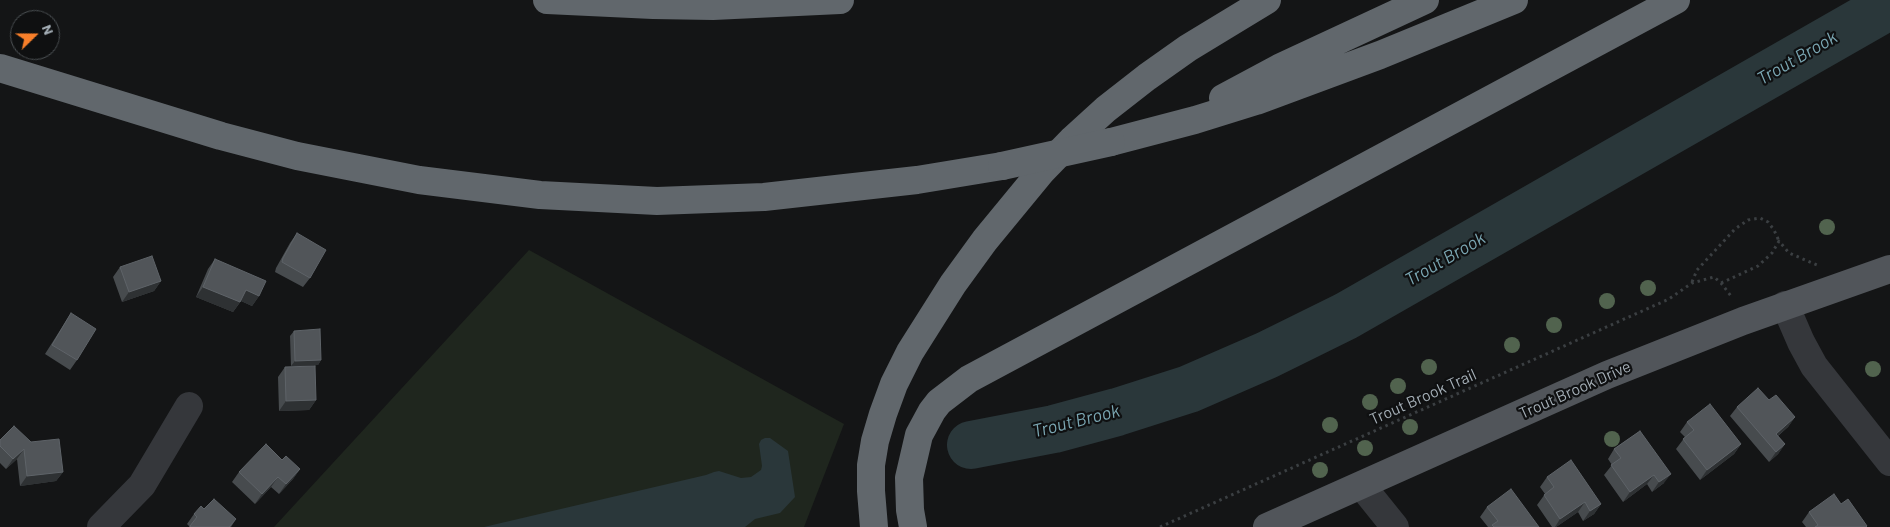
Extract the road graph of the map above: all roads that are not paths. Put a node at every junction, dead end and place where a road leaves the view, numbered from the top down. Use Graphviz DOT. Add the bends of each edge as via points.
graph roads {
  1 [pos="547,0"];
  2 [pos="840,0"];
  3 [pos="1267,0"];
  4 [pos="1425,0"];
  5 [pos="1514,0"];
  6 [pos="1676,0"];
  7 [pos="787,2"];
  8 [pos="0,68"];
  9 [pos="1181,124"];
  10 [pos="1890,269"];
  11 [pos="1785,305"];
  12 [pos="189,406"];
  13 [pos="1890,462"];
  14 [pos="1362,486"];
  15 [pos="101,527"];
  16 [pos="874,527"];
  17 [pos="913,527"];
  18 [pos="1267,527"];
  19 [pos="1395,527"];
  1 -- 7 [label="highway" via="653,5"];
  2 -- 7 [label="highway"];
  3 -- 16 [label="highway" via="1188,48 1106,109 1041,172 985,240 910,352 894,384 875,441 871,465"];
  4 -- 9 [label="highway" via="1279,68"];
  5 -- 9 [label="highway" via="1321,78"];
  6 -- 17 [label="highway" via="963,383 939,402 919,435 910,478"];
  8 -- 9 [label="highway, bridge" via="297,156 419,180 540,195 658,201 764,197 917,180 1002,166"];
  10 -- 11 [label="main road, Trout Brook Drive"];
  11 -- 13 [label="street" via="1814,366"];
  11 -- 14 [label="main road, Trout Brook Drive" via="1607,375"];
  12 -- 15 [label="street" via="142,484"];
  14 -- 18 [label="main road, Trout Brook Drive"];
  14 -- 19 [label="street"];
}
